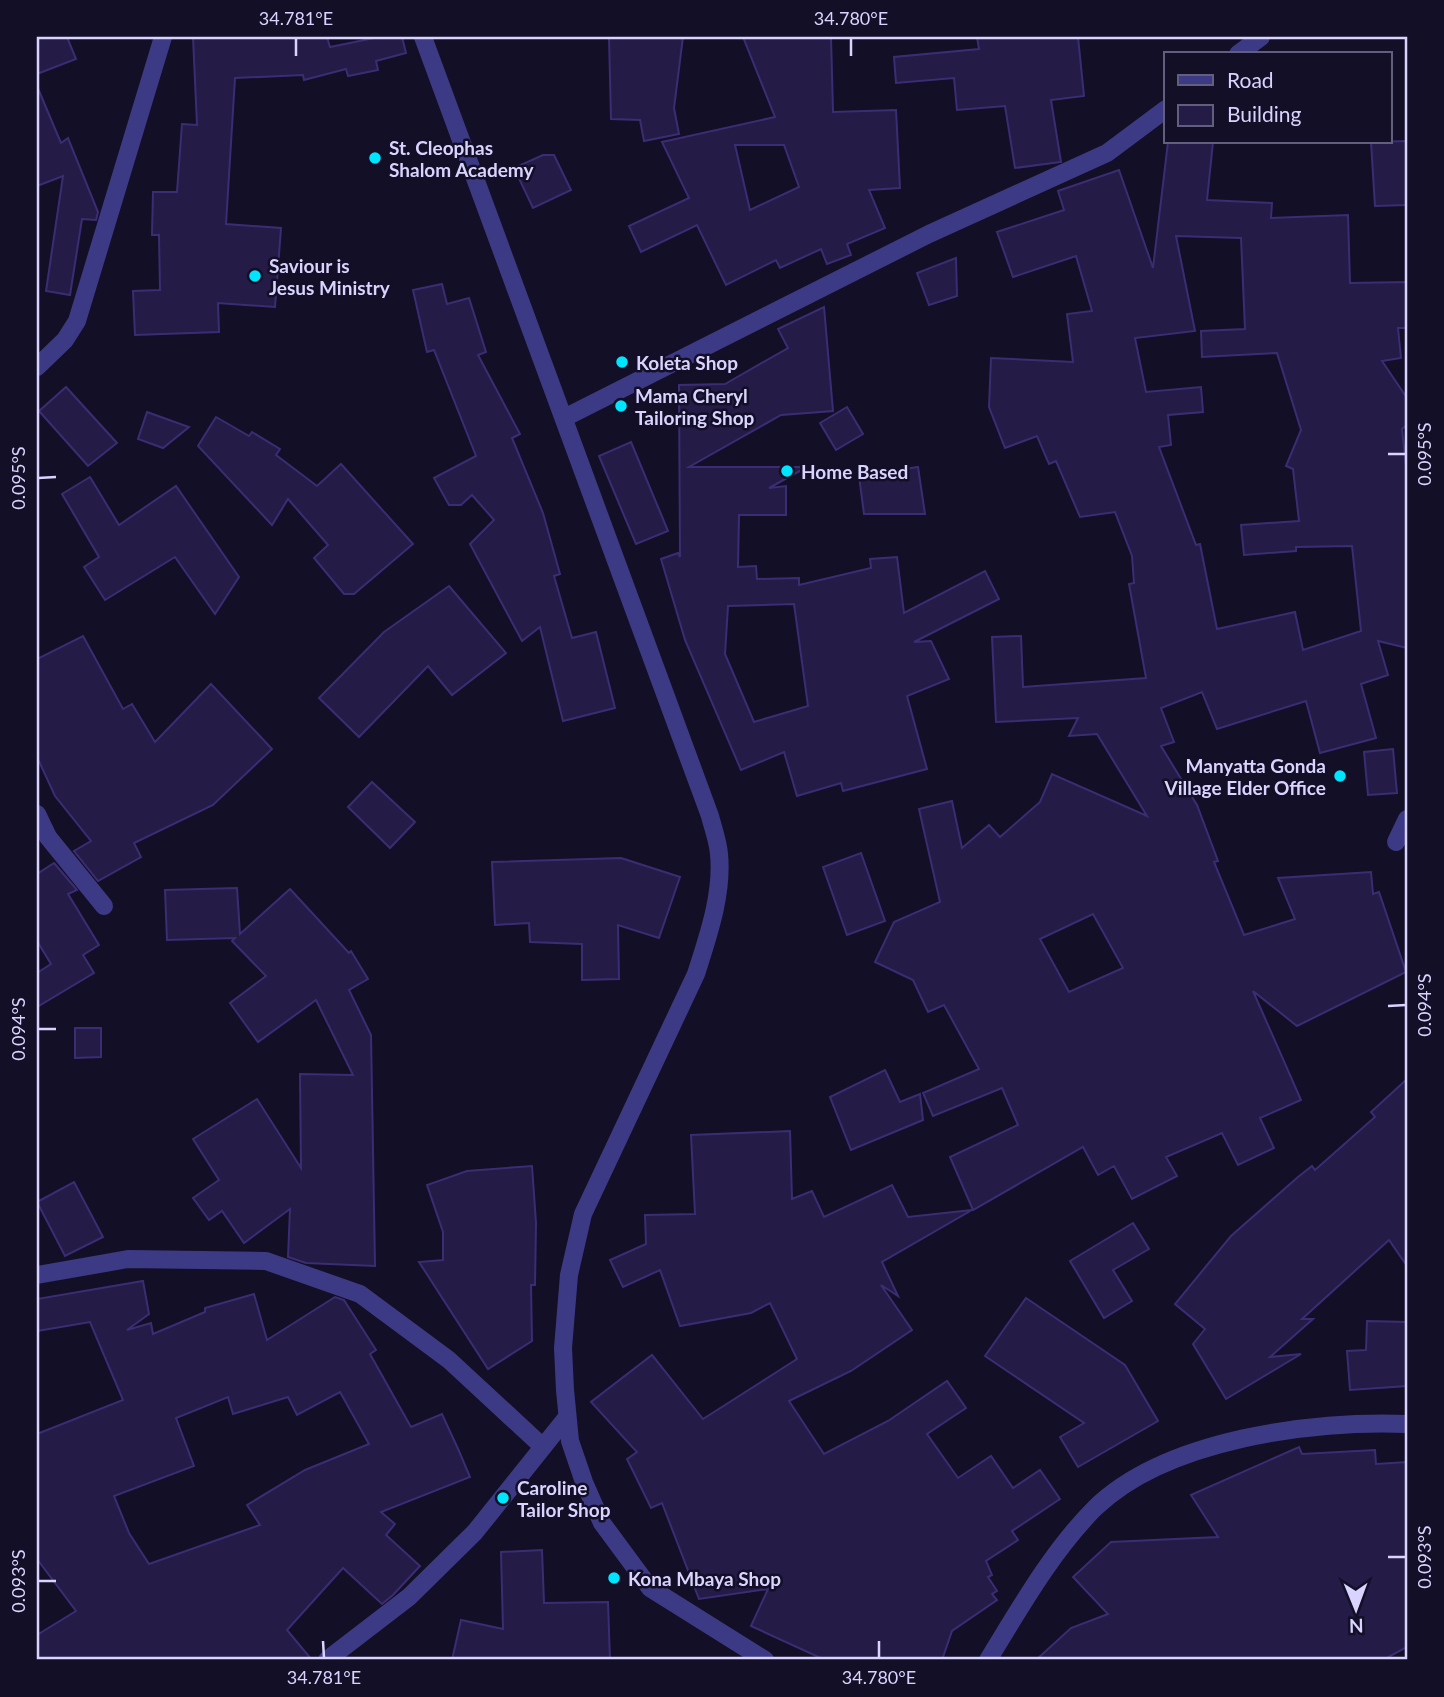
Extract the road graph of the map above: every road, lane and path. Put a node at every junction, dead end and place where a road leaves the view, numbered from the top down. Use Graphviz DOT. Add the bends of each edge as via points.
graph roads {
  1 [pos="163,37"];
  2 [pos="423,37"];
  3 [pos="1261,37"];
  4 [pos="1241,52"];
  5 [pos="1164,110"];
  6 [pos="37,367"];
  7 [pos="564,418"];
  8 [pos="37,814"];
  9 [pos="1407,819"];
  10 [pos="1396,842"];
  11 [pos="104,906"];
  12 [pos="37,1275"];
  13 [pos="567,1417"];
  14 [pos="1407,1424"];
  15 [pos="543,1447"];
  16 [pos="327,1660"];
  17 [pos="765,1660"];
  18 [pos="988,1660"];
  1 -- 6 [label="street" via="77,321"];
  2 -- 7 [label="street"];
  3 -- 4 [label="street"];
  5 -- 7 [label="street" via="1107,153 929,234"];
  7 -- 13 [label="street" via="710,816 719,854 712,920 696,974 583,1214 569,1275 563,1348"];
  8 -- 11 [label="street" via="48,836"];
  9 -- 10 [label="street"];
  12 -- 15 [label="street" via="128,1259 266,1261 360,1294 449,1360"];
  13 -- 15 [label="street"];
  13 -- 17 [label="street" via="570,1441 602,1523 650,1588"];
  14 -- 18 [label="street" via="1363,1422 1288,1429 1208,1448 1146,1473 1097,1507 1064,1544"];
  15 -- 16 [label="street" via="475,1532 409,1597"];
}
